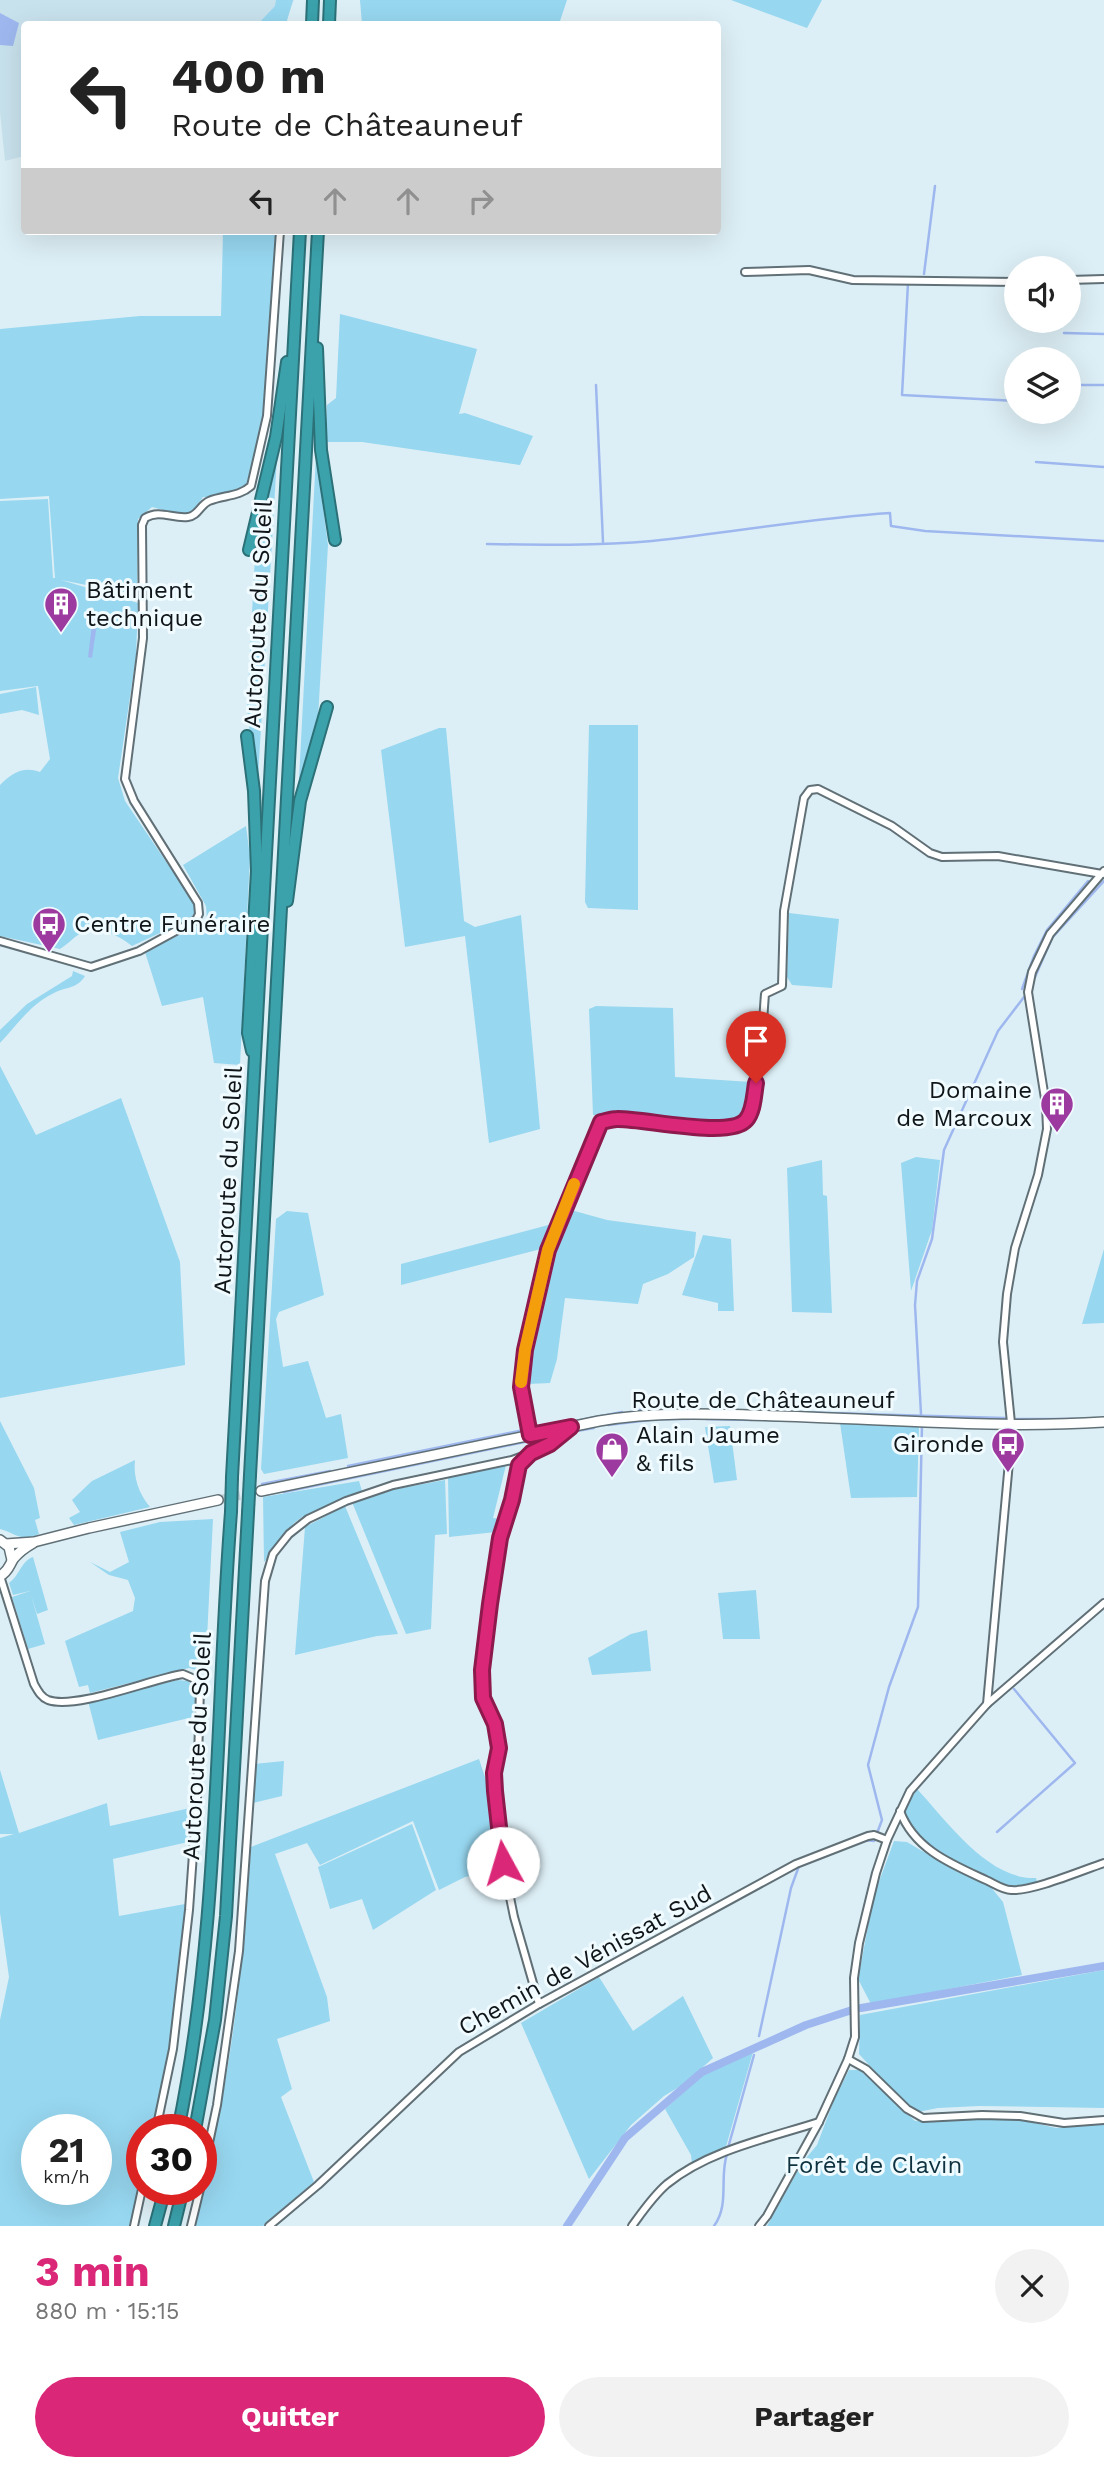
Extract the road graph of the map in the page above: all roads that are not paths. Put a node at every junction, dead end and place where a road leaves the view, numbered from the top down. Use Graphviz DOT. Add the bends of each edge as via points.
graph roads {
  1 [pos="313,0"];
  2 [pos="330,0"];
  3 [pos="312,21"];
  4 [pos="329,21"];
  5 [pos="279,235"];
  6 [pos="300,235"];
  7 [pos="318,235"];
  8 [pos="744,272"];
  9 [pos="1104,279"];
  10 [pos="1081,280"];
  11 [pos="1004,282"];
  12 [pos="296,314"];
  13 [pos="313,316"];
  14 [pos="335,540"];
  15 [pos="249,550"];
  16 [pos="327,707"];
  17 [pos="247,736"];
  18 [pos="1103,873"];
  19 [pos="278,938"];
  20 [pos="0,941"];
  21 [pos="255,1066"];
  22 [pos="1104,1422"];
  23 [pos="1011,1423"];
  24 [pos="571,1427"];
  25 [pos="530,1435"];
  26 [pos="531,1453"];
  27 [pos="261,1491"];
  28 [pos="218,1500"];
  29 [pos="3,1542"];
  30 [pos="34,1542"];
  31 [pos="12,1560"];
  32 [pos="0,1576"];
  33 [pos="1104,1604"];
  34 [pos="987,1704"];
  35 [pos="900,1811"];
  36 [pos="885,1839"];
  37 [pos="1104,1863"];
  38 [pos="539,2004"];
  39 [pos="848,2059"];
  40 [pos="159,2114"];
  41 [pos="180,2114"];
  42 [pos="198,2114"];
  43 [pos="215,2114"];
  44 [pos="1104,2120"];
  45 [pos="819,2122"];
  46 [pos="139,2205"];
  47 [pos="161,2205"];
  48 [pos="179,2205"];
  49 [pos="196,2205"];
  50 [pos="134,2226"];
  51 [pos="155,2226"];
  52 [pos="174,2226"];
  53 [pos="191,2226"];
  54 [pos="269,2226"];
  55 [pos="632,2226"];
  56 [pos="759,2226"];
  1 -- 3 [label="highway"];
  2 -- 4 [label="highway"];
  5 -- 20 [label="street" via="267,416 251,486 209,501 194,516 158,513 145,518 142,525 143,638 125,779 198,903 199,914 154,944 91,967"];
  6 -- 12 [label="highway, Autoroute du Soleil"];
  7 -- 13 [label="highway, Autoroute du Soleil"];
  8 -- 11 [label="street" via="809,270 853,280"];
  9 -- 10 [label="street"];
  12 -- 15 [label="highway" via="276,437"];
  12 -- 21 [label="highway, Autoroute du Soleil"];
  13 -- 14 [label="highway" via="321,450"];
  13 -- 19 [label="highway, Autoroute du Soleil"];
  16 -- 19 [label="highway" via="300,801"];
  17 -- 21 [label="highway" via="257,872 248,1033"];
  18 -- 23 [label="street" via="1051,934 1031,972 1029,1000 1047,1129 1007,1294 1003,1342"];
  18 -- 25 [label="street" via="998,856 942,857 818,789 810,790 804,799 784,911 782,986 765,994 751,1110 746,1121 719,1128 617,1119 601,1122 548,1250 525,1350 521,1387"];
  19 -- 42 [label="highway, Autoroute du Soleil, bridge" via="226,1916 215,2020"];
  21 -- 41 [label="highway, Autoroute du Soleil, bridge" via="208,1914 197,2020"];
  22 -- 23 [label="main road, Route de Châteauneuf"];
  23 -- 24 [label="main road, Route de Châteauneuf" via="698,1414 645,1415"];
  23 -- 34 [label="street"];
  24 -- 25 [label="main road, Route de Châteauneuf"];
  24 -- 26 [label="street"];
  25 -- 27 [label="main road, Route de Châteauneuf"];
  26 -- 38 [label="street" via="519,1465 500,1538 483,1698 495,1724 499,1748 494,1773 503,1863"];
  26 -- 43 [label="street" via="393,1485 346,1501 297,1525 273,1554 265,1581 239,1951"];
  28 -- 30 [label="main road"];
  29 -- 30 [label="main road"];
  29 -- 31 [label="main road"];
  30 -- 31 [label="main road"];
  31 -- 32 [label="main road"];
  32 -- 40 [label="street" via="34,1684 45,1699 80,1700 183,1674 200,1687 189,1910 173,2049"];
  33 -- 34 [label="street"];
  34 -- 35 [label="street" via="910,1791"];
  35 -- 36 [label="street"];
  35 -- 37 [label="street" via="910,1833 925,1848 1010,1891"];
  36 -- 38 [label="street, Chemin de Vénissat Sud" via="874,1835 796,1864"];
  36 -- 39 [label="street" via="859,1943 854,1978 855,2037"];
  38 -- 54 [label="street, Chemin de Vénissat Sud" via="459,2052"];
  39 -- 44 [label="street" via="923,2118 982,2115 1063,2123"];
  39 -- 45 [label="street"];
  45 -- 55 [label="street" via="701,2163 669,2182"];
  45 -- 56 [label="street"];
  46 -- 50 [label="street"];
  47 -- 51 [label="highway"];
  48 -- 52 [label="highway"];
  49 -- 53 [label="street"];
}
